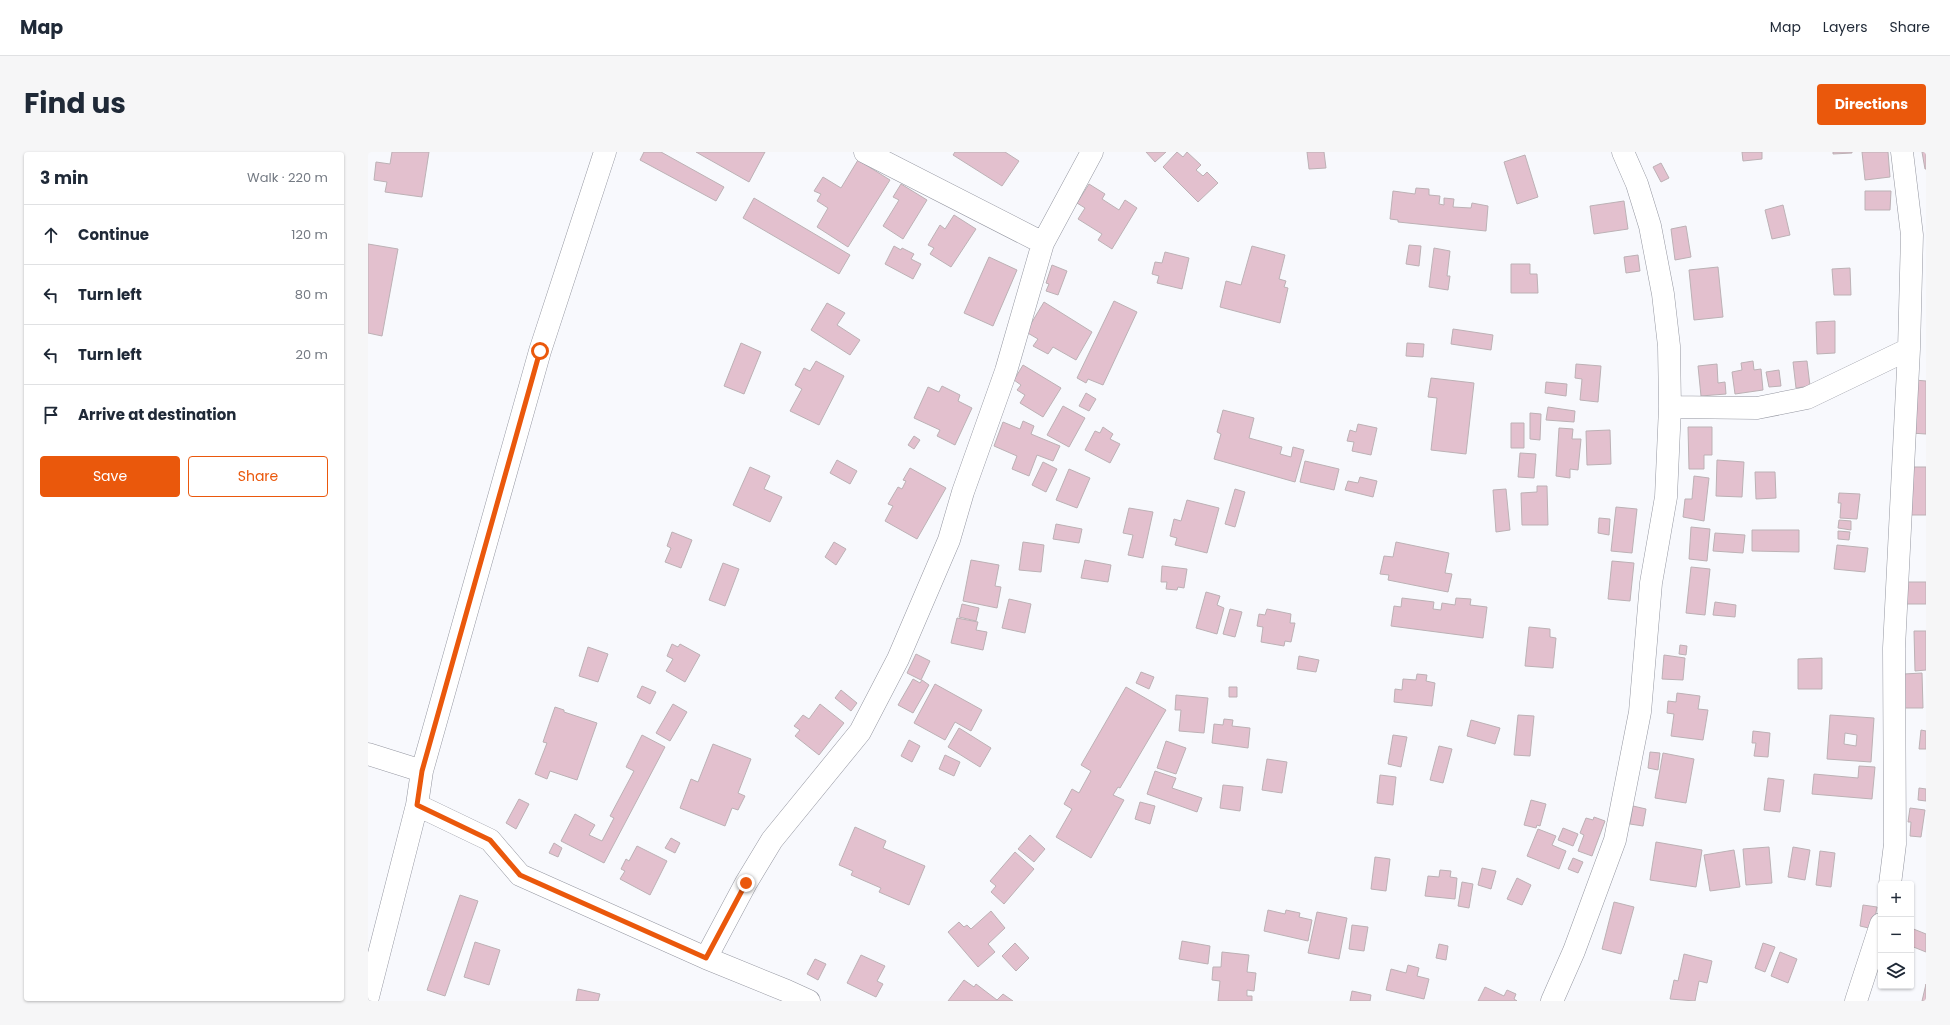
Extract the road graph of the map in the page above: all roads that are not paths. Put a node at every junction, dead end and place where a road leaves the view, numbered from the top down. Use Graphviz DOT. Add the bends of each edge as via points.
graph roads {
  1 [pos="605,152"];
  2 [pos="865,152"];
  3 [pos="1092,152"];
  4 [pos="1623,152"];
  5 [pos="1902,152"];
  6 [pos="1043,242"];
  7 [pos="1909,349"];
  8 [pos="1670,407"];
  9 [pos="368,754"];
  10 [pos="422,771"];
  11 [pos="417,805"];
  12 [pos="1890,881"];
  13 [pos="1878,933"];
  14 [pos="706,958"];
  15 [pos="368,996"];
  16 [pos="808,1001"];
  17 [pos="1552,1001"];
  18 [pos="1856,1001"];
  1 -- 10 [label="street" via="540,351"];
  2 -- 6 [label="street"];
  3 -- 6 [label="street"];
  4 -- 8 [label="street" via="1637,184 1650,226 1669,346"];
  5 -- 7 [label="street" via="1912,235"];
  6 -- 14 [label="street" via="1006,371 963,492 949,540 898,658 860,732 772,840"];
  7 -- 8 [label="street" via="1807,398 1757,408"];
  7 -- 12 [label="street" via="1894,648 1895,844"];
  8 -- 17 [label="street" via="1666,498 1651,583 1640,712 1616,840"];
  9 -- 10 [label="street"];
  10 -- 11 [label="street"];
  11 -- 14 [label="street" via="490,840 520,875"];
  11 -- 15 [label="street"];
  13 -- 18 [label="street"];
  14 -- 16 [label="street"];
}
